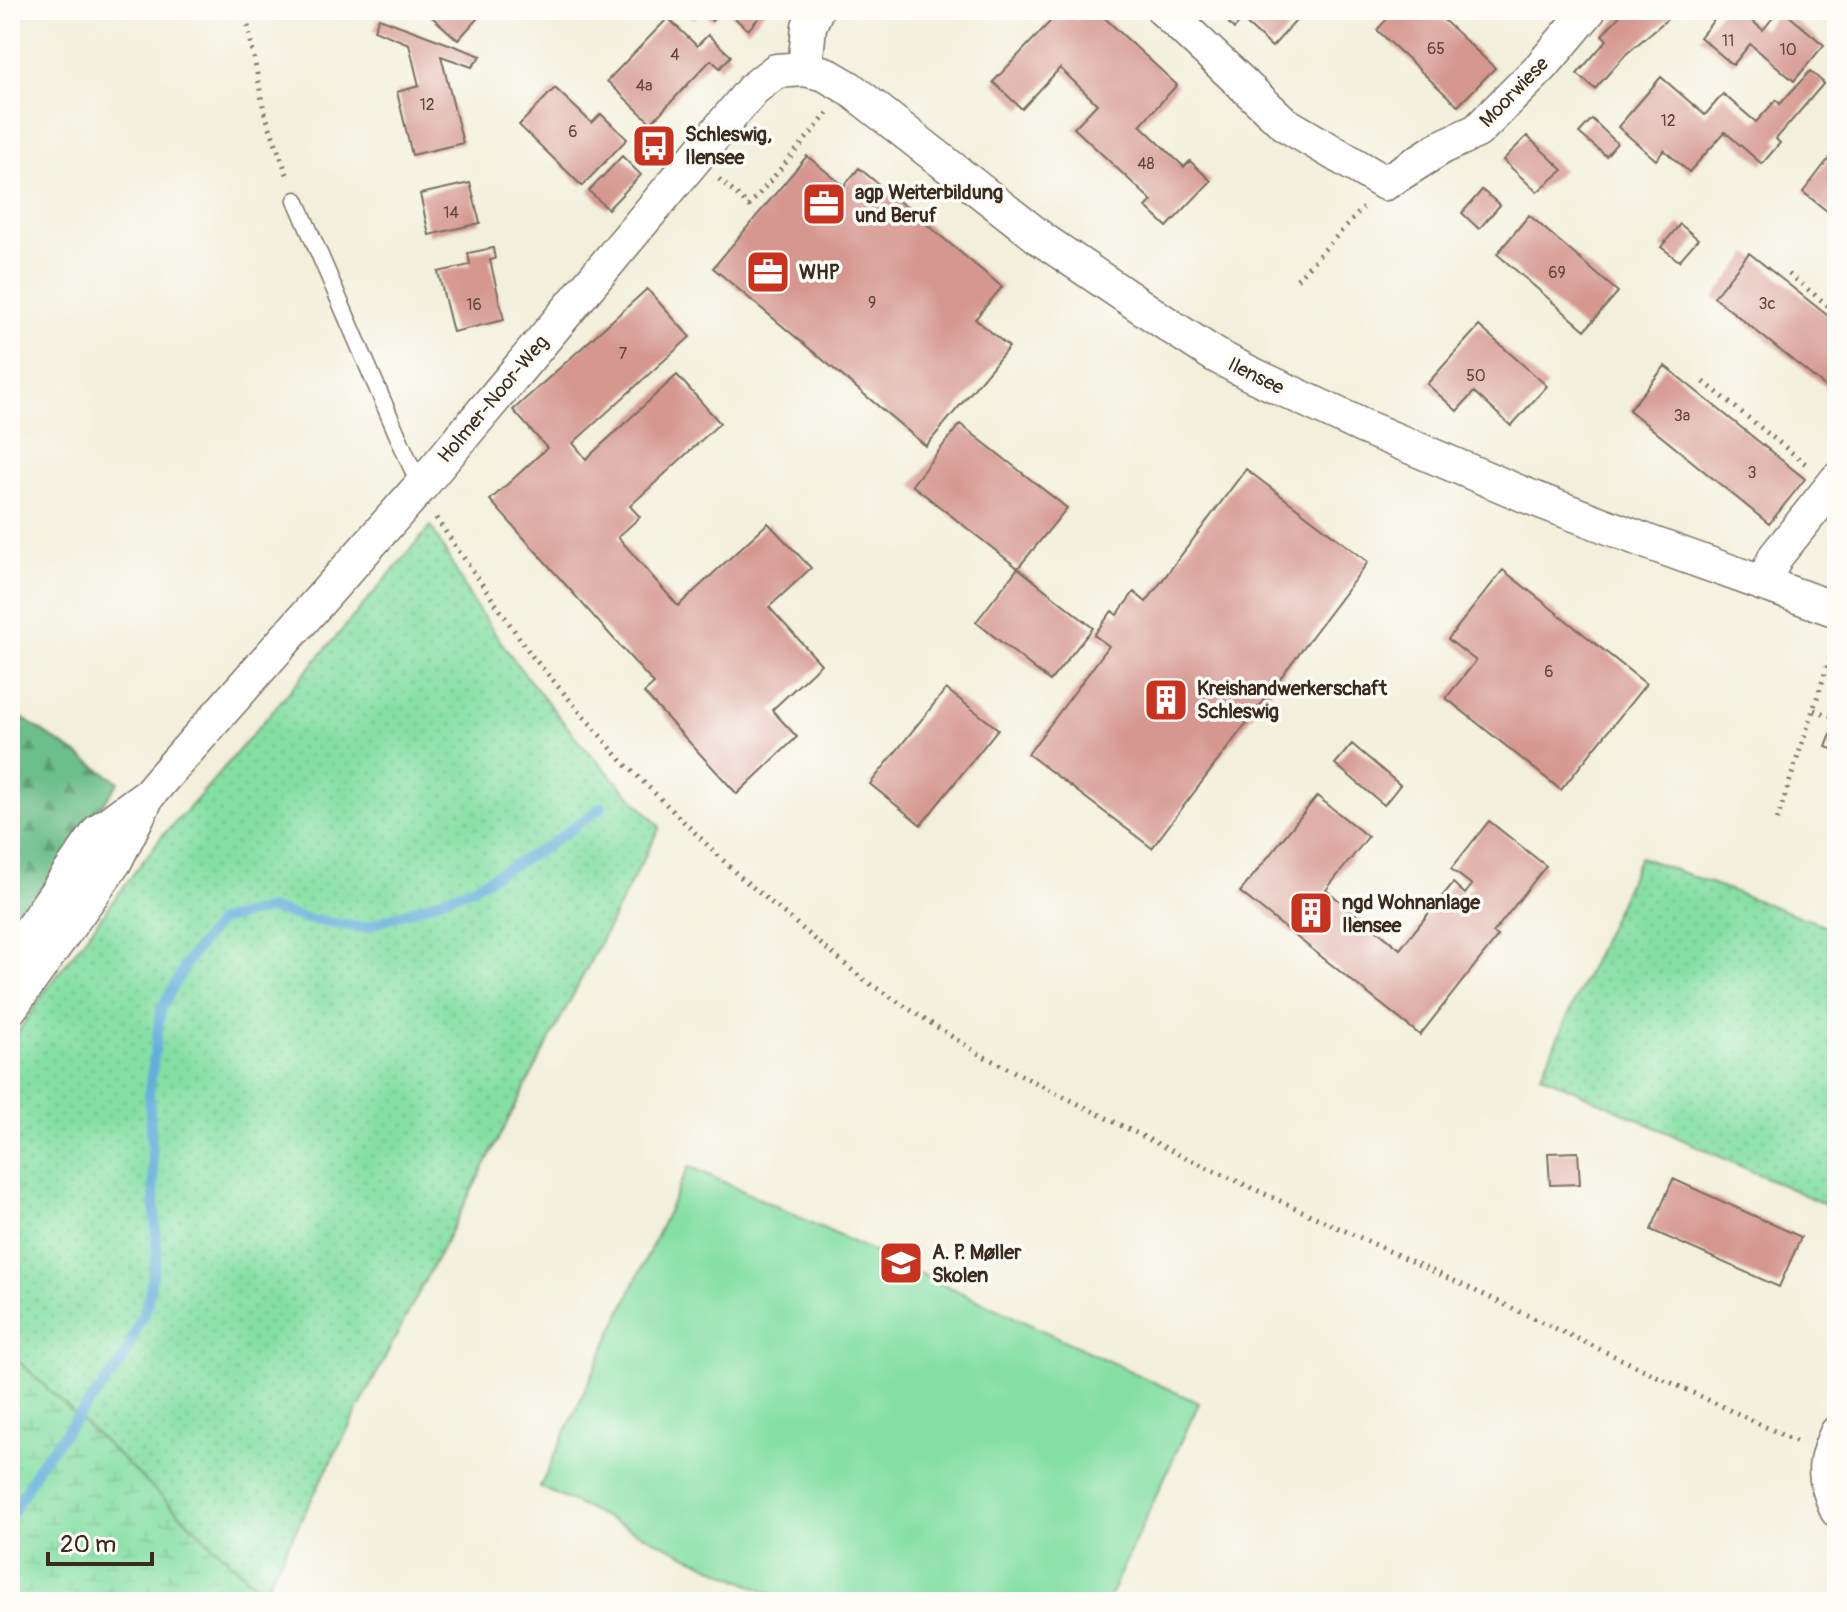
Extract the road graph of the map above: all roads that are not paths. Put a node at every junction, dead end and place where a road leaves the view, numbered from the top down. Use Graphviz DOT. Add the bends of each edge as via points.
graph roads {
  1 [pos="816,10"];
  2 [pos="1164,10"];
  3 [pos="1589,10"];
  4 [pos="805,69"];
  5 [pos="296,200"];
  6 [pos="1835,483"];
  7 [pos="420,487"];
  8 [pos="1763,584"];
  9 [pos="1837,610"];
  10 [pos="149,794"];
  11 [pos="10,959"];
  12 [pos="10,1008"];
  13 [pos="1832,1444"];
  14 [pos="1837,1510"];
  1 -- 4 [label="street"];
  2 -- 3 [label="street, Moorwiese" via="1285,124 1385,183 1477,131"];
  4 -- 7 [label="street, Holmer-Noor-Weg" via="776,71 753,89"];
  4 -- 8 [label="street, Ilensee" via="849,88 1043,240 1215,355 1511,490"];
  5 -- 7 [label="lane"];
  6 -- 8 [label="street" via="1776,556"];
  7 -- 10 [label="street, Holmer-Noor-Weg"];
  8 -- 9 [label="street, Ilensee"];
  10 -- 11 [label="street, Holmer-Noor-Weg" via="100,830"];
  10 -- 12 [label="street, Holmer-Noor-Weg" via="115,861"];
  13 -- 14 [label="street" via="1827,1482"];
}
